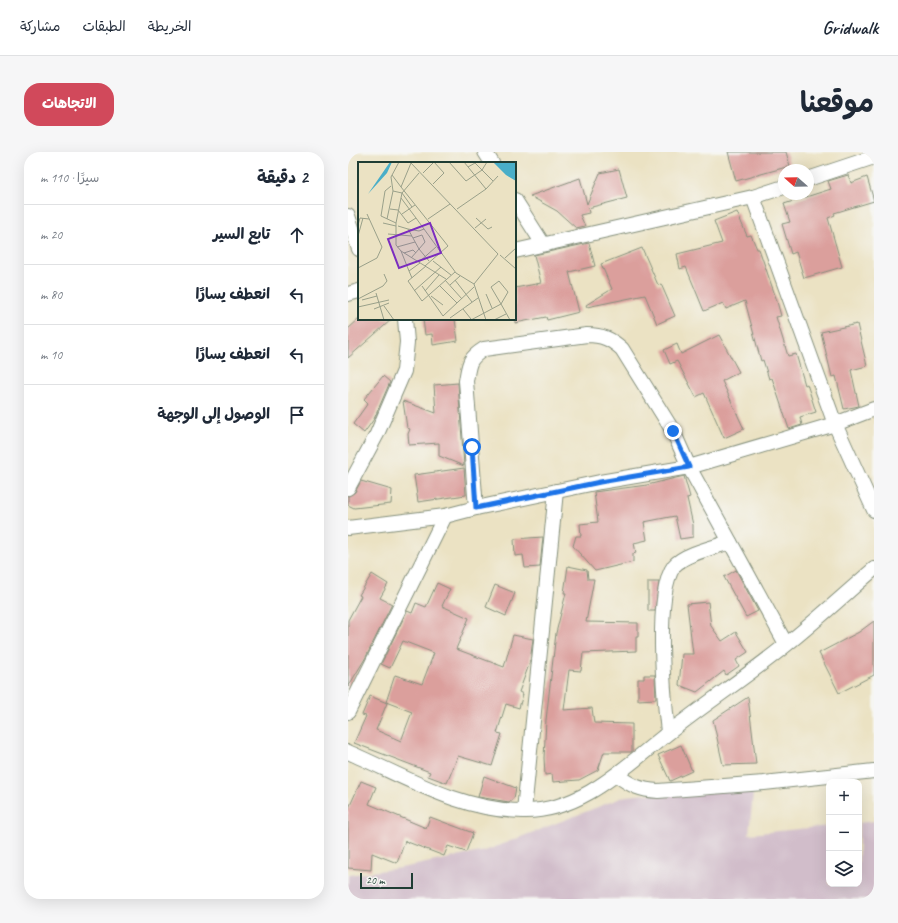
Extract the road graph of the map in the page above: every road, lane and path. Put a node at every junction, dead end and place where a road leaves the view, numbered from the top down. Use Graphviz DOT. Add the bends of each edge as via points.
graph roads {
  1 [pos="485,152"];
  2 [pos="874,157"];
  3 [pos="491,162"];
  4 [pos="814,177"];
  5 [pos="778,189"];
  6 [pos="753,197"];
  7 [pos="516,202"];
  8 [pos="348,216"];
  9 [pos="543,244"];
  10 [pos="358,246"];
  11 [pos="516,250"];
  12 [pos="358,291"];
  13 [pos="348,294"];
  14 [pos="404,320"];
  15 [pos="874,409"];
  16 [pos="835,424"];
  17 [pos="689,467"];
  18 [pos="348,488"];
  19 [pos="556,491"];
  20 [pos="476,508"];
  21 [pos="874,510"];
  22 [pos="445,516"];
  23 [pos="348,528"];
  24 [pos="730,542"];
  25 [pos="874,569"];
  26 [pos="786,644"];
  27 [pos="348,712"];
  28 [pos="668,732"];
  29 [pos="348,752"];
  30 [pos="874,771"];
  31 [pos="617,775"];
  32 [pos="524,811"];
  1 -- 3 [label="street"];
  2 -- 4 [label="street"];
  5 -- 6 [label="street"];
  6 -- 9 [label="street"];
  6 -- 16 [label="street"];
  7 -- 9 [label="street"];
  8 -- 10 [label="street"];
  9 -- 11 [label="street"];
  12 -- 13 [label="street"];
  14 -- 18 [label="street" via="407,342 404,372 377,434"];
  15 -- 16 [label="street"];
  16 -- 17 [label="street"];
  16 -- 21 [label="street"];
  17 -- 19 [label="street"];
  17 -- 20 [label="street" via="665,417 622,349 612,340 600,335 587,335 484,349 473,356 466,381"];
  17 -- 24 [label="street"];
  19 -- 20 [label="street"];
  19 -- 32 [label="street"];
  20 -- 22 [label="street"];
  22 -- 23 [label="street"];
  22 -- 27 [label="street"];
  24 -- 26 [label="street"];
  24 -- 28 [label="street" via="687,557 675,566 669,577 664,596 662,677"];
  25 -- 26 [label="street"];
  26 -- 28 [label="street"];
  28 -- 31 [label="street"];
  29 -- 32 [label="street" via="449,798 493,809"];
  30 -- 31 [label="street" via="658,791 633,787"];
  31 -- 32 [label="street" via="583,795 554,807"];
}
